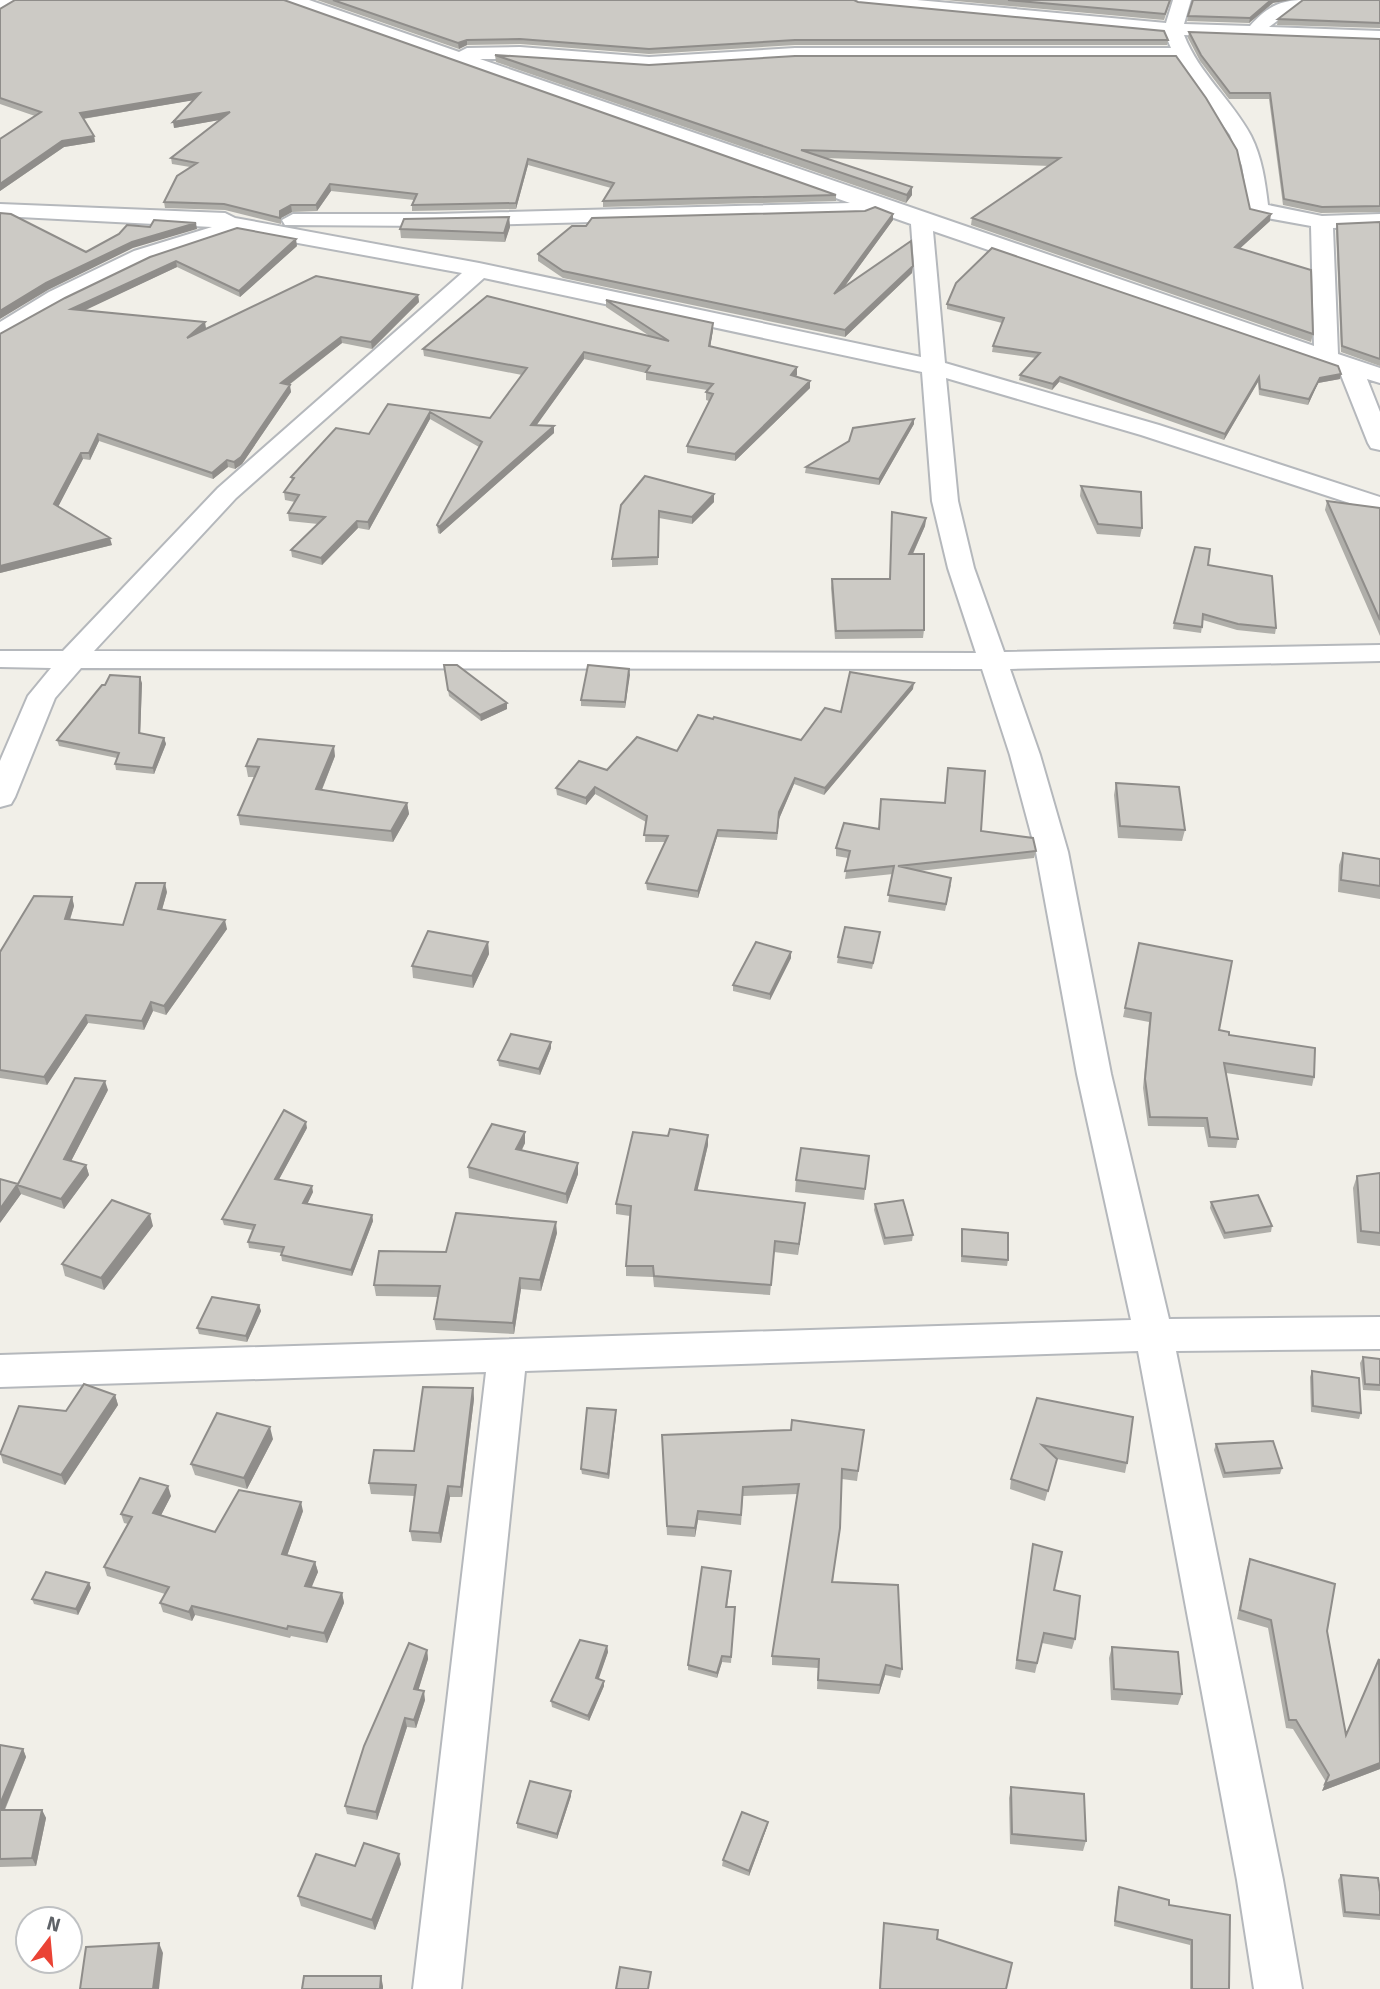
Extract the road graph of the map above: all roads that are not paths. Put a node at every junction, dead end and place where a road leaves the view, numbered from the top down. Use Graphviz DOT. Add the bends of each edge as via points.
graph roads {
  1 [pos="12,0"];
  2 [pos="292,0"];
  3 [pos="858,0"];
  4 [pos="1182,0"];
  5 [pos="1296,0"];
  6 [pos="0,8"];
  7 [pos="1173,29"];
  8 [pos="1254,33"];
  9 [pos="1380,37"];
  10 [pos="1182,54"];
  11 [pos="449,55"];
  12 [pos="885,208"];
  13 [pos="0,211"];
  14 [pos="204,219"];
  15 [pos="921,220"];
  16 [pos="1380,220"];
  17 [pos="1322,222"];
  18 [pos="239,225"];
  19 [pos="479,270"];
  20 [pos="0,332"];
  21 [pos="1338,362"];
  22 [pos="934,367"];
  23 [pos="1380,376"];
  24 [pos="1380,443"];
  25 [pos="1380,505"];
  26 [pos="2,652"];
  27 [pos="1380,653"];
  28 [pos="72,659"];
  29 [pos="994,661"];
  30 [pos="0,796"];
  31 [pos="1380,1333"];
  32 [pos="1154,1335"];
  33 [pos="507,1354"];
  34 [pos="0,1371"];
  35 [pos="437,1989"];
  36 [pos="1278,1989"];
  1 -- 6 [label="street"];
  2 -- 11 [label="street"];
  3 -- 7 [label="street"];
  4 -- 7 [label="street"];
  5 -- 8 [label="street" via="1271,14"];
  7 -- 8 [label="street"];
  7 -- 10 [label="street"];
  8 -- 9 [label="street"];
  10 -- 11 [label="street" via="795,54 649,62 520,53"];
  10 -- 17 [label="street" via="1240,135 1252,166 1258,211"];
  11 -- 12 [label="street"];
  12 -- 14 [label="street" via="435,220"];
  12 -- 15 [label="street"];
  13 -- 14 [label="street"];
  14 -- 18 [label="street"];
  15 -- 21 [label="street"];
  15 -- 22 [label="street"];
  16 -- 17 [label="street"];
  17 -- 21 [label="street"];
  18 -- 19 [label="street"];
  18 -- 20 [label="street" via="142,256 57,297"];
  19 -- 22 [label="street"];
  19 -- 28 [label="street" via="227,493"];
  21 -- 23 [label="street"];
  21 -- 24 [label="street"];
  22 -- 25 [label="street" via="1150,430"];
  22 -- 29 [label="street" via="944,501 961,568"];
  26 -- 28 [label="street"];
  27 -- 29 [label="street"];
  28 -- 29 [label="street"];
  28 -- 30 [label="street" via="42,696"];
  29 -- 32 [label="street" via="1052,852 1094,1074"];
  31 -- 32 [label="street"];
  32 -- 33 [label="street"];
  32 -- 36 [label="street"];
  33 -- 34 [label="street"];
  33 -- 35 [label="street"];
}
